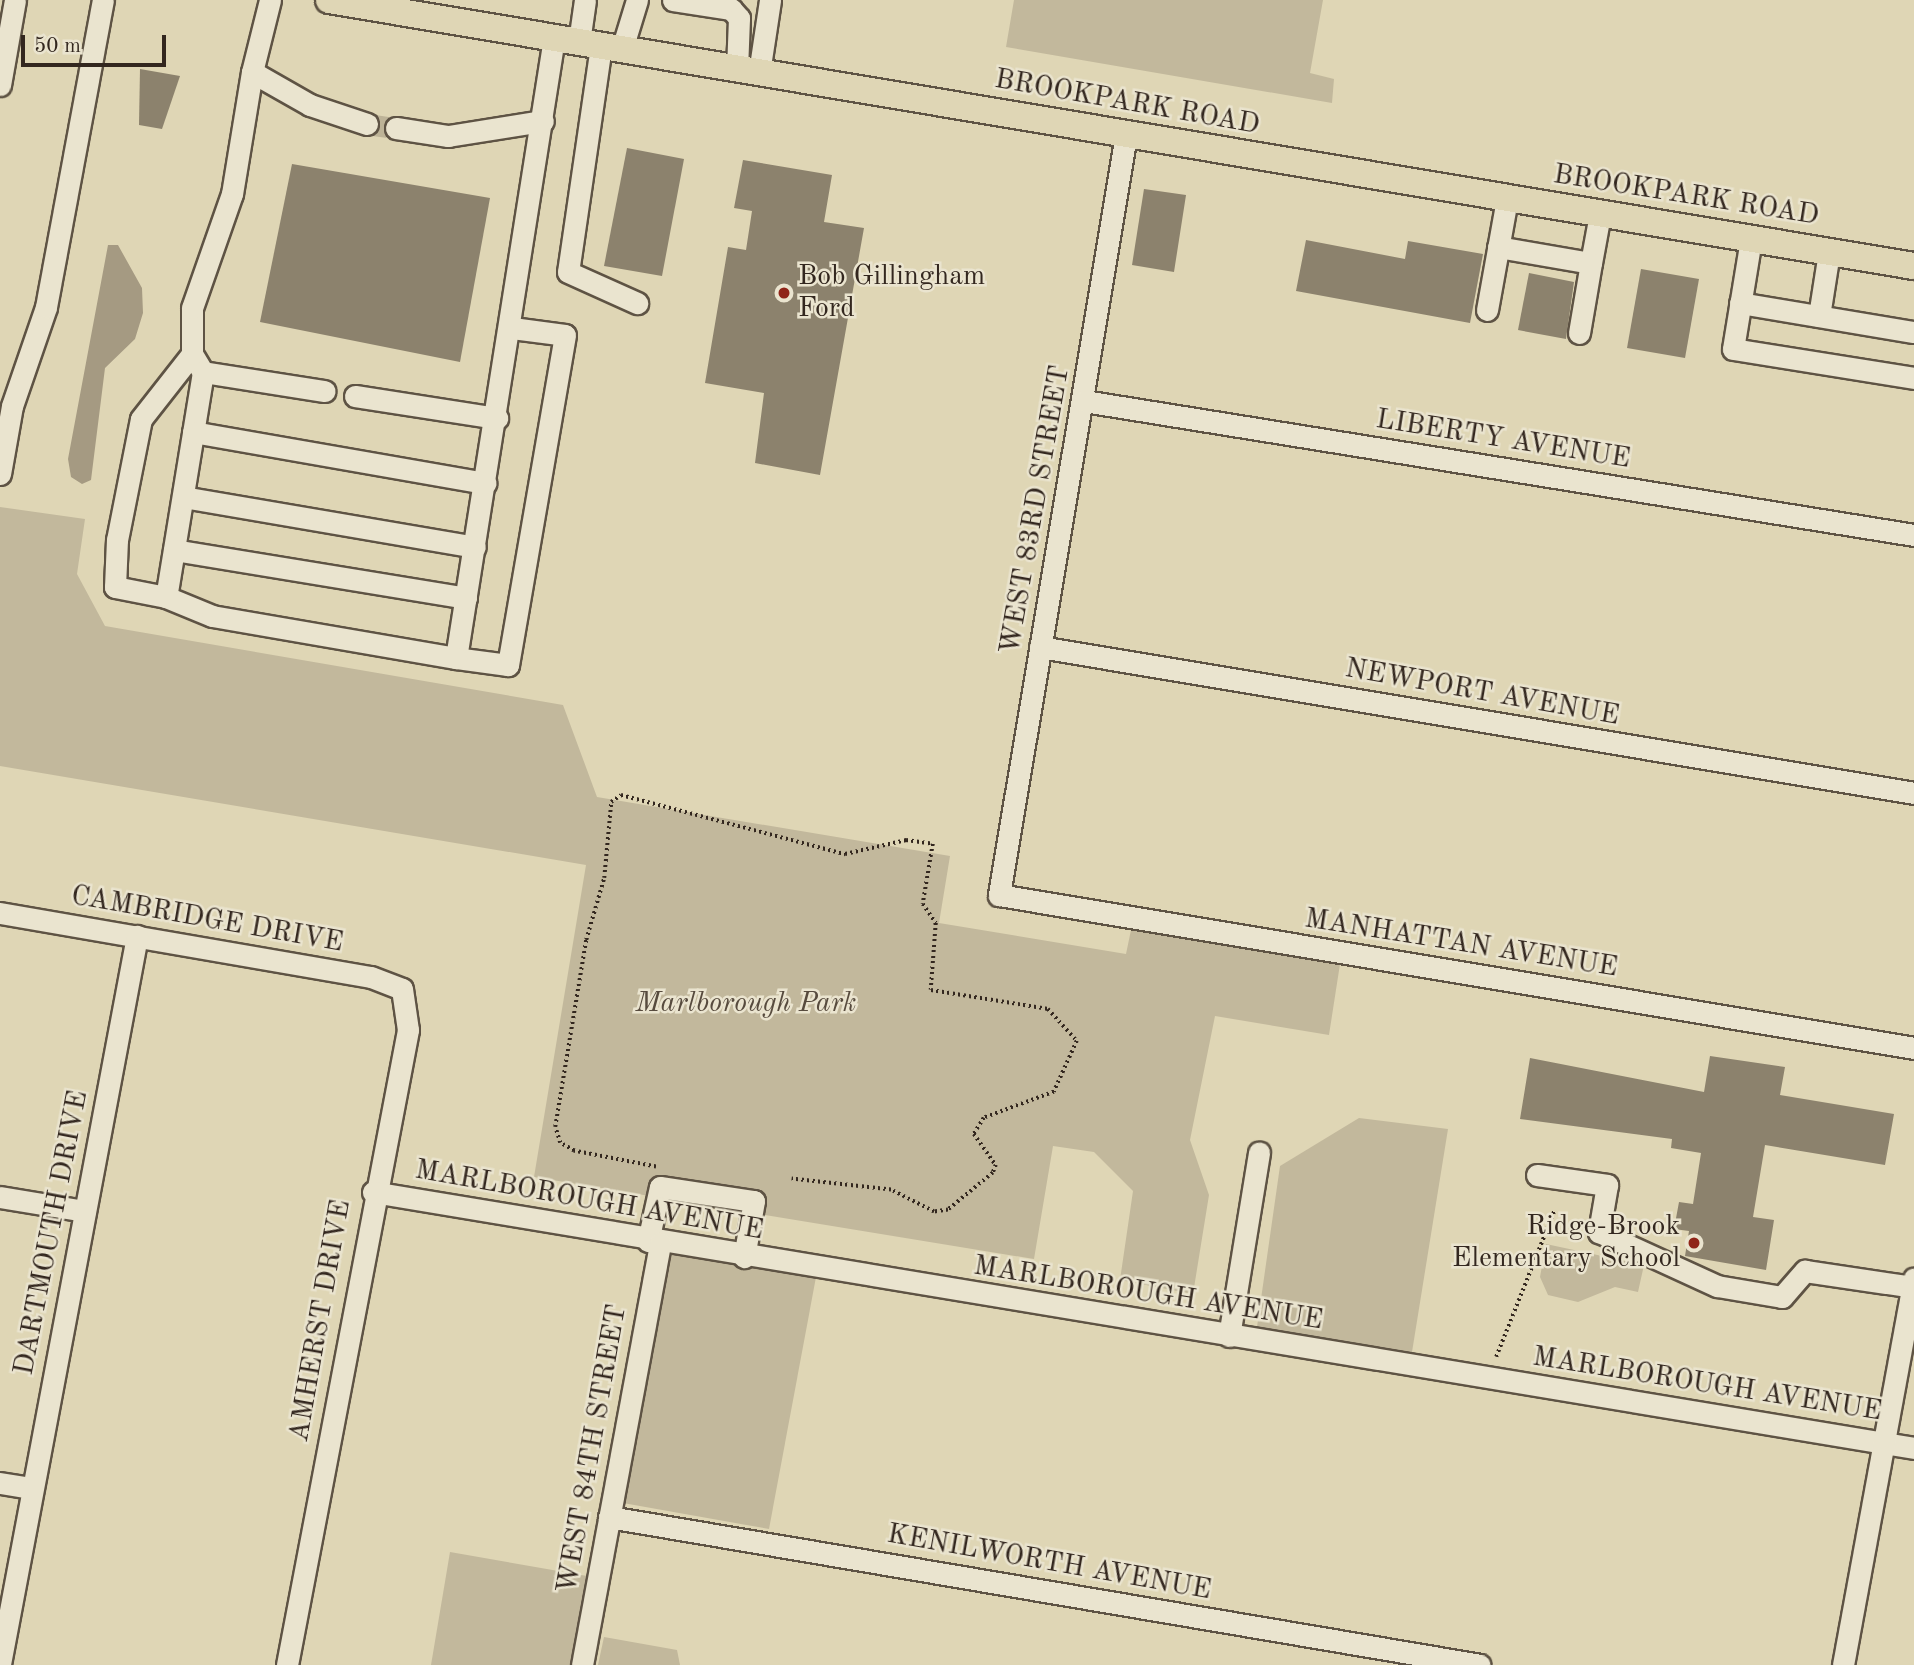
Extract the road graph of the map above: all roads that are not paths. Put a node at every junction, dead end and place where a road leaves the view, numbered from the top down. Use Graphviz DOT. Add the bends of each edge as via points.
graph roads {
  1 [pos="15,0"];
  2 [pos="103,0"];
  3 [pos="270,0"];
  4 [pos="329,0"];
  5 [pos="585,0"];
  6 [pos="637,0"];
  7 [pos="673,0"];
  8 [pos="770,0"];
  9 [pos="589,44"];
  10 [pos="748,71"];
  11 [pos="252,72"];
  12 [pos="0,85"];
  13 [pos="543,121"];
  14 [pos="367,124"];
  15 [pos="396,128"];
  16 [pos="1126,135"];
  17 [pos="1507,199"];
  18 [pos="1600,214"];
  19 [pos="1751,239"];
  20 [pos="1499,247"];
  21 [pos="1829,252"];
  22 [pos="1591,263"];
  23 [pos="1914,266"];
  24 [pos="637,303"];
  25 [pos="1740,303"];
  26 [pos="1487,310"];
  27 [pos="1819,316"];
  28 [pos="512,328"];
  29 [pos="1914,332"];
  30 [pos="1579,333"];
  31 [pos="197,363"];
  32 [pos="1914,378"];
  33 [pos="325,391"];
  34 [pos="355,396"];
  35 [pos="1084,401"];
  36 [pos="497,418"];
  37 [pos="193,432"];
  38 [pos="0,474"];
  39 [pos="486,483"];
  40 [pos="183,497"];
  41 [pos="1914,535"];
  42 [pos="475,547"];
  43 [pos="174,550"];
  44 [pos="166,597"];
  45 [pos="466,598"];
  46 [pos="1040,647"];
  47 [pos="456,658"];
  48 [pos="1914,793"];
  49 [pos="999,895"];
  50 [pos="0,913"];
  51 [pos="137,936"];
  52 [pos="402,989"];
  53 [pos="1914,1048"];
  54 [pos="1259,1152"];
  55 [pos="1537,1175"];
  56 [pos="373,1192"];
  57 [pos="0,1197"];
  58 [pos="85,1211"];
  59 [pos="654,1242"];
  60 [pos="744,1257"];
  61 [pos="1913,1283"];
  62 [pos="1229,1336"];
  63 [pos="1883,1442"];
  64 [pos="1914,1448"];
  65 [pos="0,1483"];
  66 [pos="32,1488"];
  67 [pos="609,1517"];
  68 [pos="0,1664"];
  69 [pos="287,1665"];
  70 [pos="582,1665"];
  71 [pos="1480,1665"];
  72 [pos="1843,1665"];
  1 -- 12 [label="street"];
  2 -- 38 [label="street" via="46,307 12,406"];
  3 -- 11 [label="street"];
  4 -- 9 [label="main road, BROOKPARK ROAD"];
  5 -- 9 [label="street"];
  6 -- 9 [label="street"];
  7 -- 10 [label="street" via="731,9 739,18"];
  8 -- 10 [label="street"];
  9 -- 10 [label="main road, BROOKPARK ROAD"];
  9 -- 13 [label="street"];
  9 -- 24 [label="street" via="568,272"];
  10 -- 16 [label="main road, BROOKPARK ROAD"];
  11 -- 14 [label="street" via="310,105"];
  11 -- 31 [label="street" via="232,194 192,308"];
  13 -- 15 [label="street" via="448,136"];
  13 -- 28 [label="street"];
  16 -- 17 [label="main road, BROOKPARK ROAD"];
  16 -- 35 [label="street, WEST 83RD STREET"];
  17 -- 18 [label="main road, BROOKPARK ROAD"];
  17 -- 20 [label="street"];
  18 -- 19 [label="main road, BROOKPARK ROAD"];
  18 -- 22 [label="street"];
  19 -- 21 [label="main road, BROOKPARK ROAD"];
  19 -- 25 [label="street"];
  20 -- 22 [label="street"];
  20 -- 26 [label="street"];
  21 -- 23 [label="main road, BROOKPARK ROAD"];
  21 -- 27 [label="street"];
  22 -- 30 [label="street"];
  25 -- 27 [label="street"];
  25 -- 32 [label="street" via="1733,349"];
  27 -- 29 [label="street"];
  28 -- 36 [label="street"];
  28 -- 47 [label="street" via="565,335 508,665"];
  31 -- 33 [label="street"];
  31 -- 37 [label="street"];
  31 -- 44 [label="street" via="141,419 117,540 115,587"];
  34 -- 36 [label="street"];
  35 -- 41 [label="street, LIBERTY AVENUE"];
  35 -- 46 [label="street, WEST 83RD STREET"];
  36 -- 39 [label="street"];
  37 -- 39 [label="street"];
  37 -- 40 [label="street"];
  39 -- 42 [label="street"];
  40 -- 42 [label="street"];
  40 -- 43 [label="street"];
  42 -- 45 [label="street"];
  43 -- 44 [label="street"];
  43 -- 45 [label="street"];
  44 -- 47 [label="street" via="212,616"];
  45 -- 47 [label="street"];
  46 -- 48 [label="street, NEWPORT AVENUE"];
  46 -- 49 [label="street, WEST 83RD STREET"];
  49 -- 53 [label="street, MANHATTAN AVENUE"];
  50 -- 51 [label="street, CAMBRIDGE DRIVE"];
  51 -- 52 [label="street, CAMBRIDGE DRIVE" via="371,977"];
  51 -- 58 [label="street, DARTMOUTH DRIVE"];
  52 -- 56 [label="street, AMHERST DRIVE" via="408,1030"];
  54 -- 62 [label="street"];
  55 -- 61 [label="street" via="1607,1185 1599,1232 1717,1286 1782,1297 1805,1271"];
  56 -- 59 [label="street, MARLBOROUGH AVENUE"];
  56 -- 69 [label="street, AMHERST DRIVE"];
  57 -- 58 [label="street"];
  58 -- 66 [label="street, DARTMOUTH DRIVE"];
  59 -- 60 [label="street, MARLBOROUGH AVENUE"];
  59 -- 60 [label="street, WEST 84TH STREET" via="660,1187 754,1201"];
  59 -- 67 [label="street, WEST 84TH STREET"];
  60 -- 62 [label="street, MARLBOROUGH AVENUE"];
  61 -- 63 [label="street"];
  62 -- 63 [label="street, MARLBOROUGH AVENUE"];
  63 -- 64 [label="street, MARLBOROUGH AVENUE"];
  63 -- 72 [label="street"];
  65 -- 66 [label="street"];
  66 -- 68 [label="street, DARTMOUTH DRIVE"];
  67 -- 70 [label="street, WEST 84TH STREET"];
  67 -- 71 [label="street, KENILWORTH AVENUE"];
}
